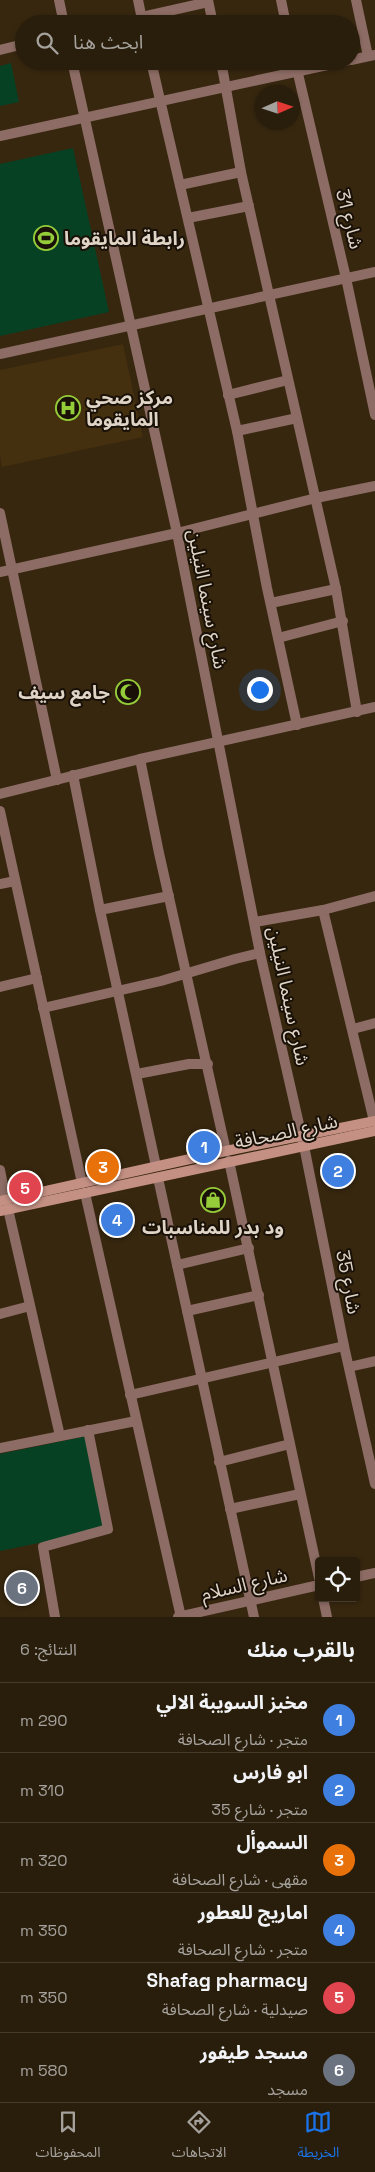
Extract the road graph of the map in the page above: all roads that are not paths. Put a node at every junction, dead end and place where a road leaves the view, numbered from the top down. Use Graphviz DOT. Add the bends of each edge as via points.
graph roads {
  1 [pos="60,0"];
  2 [pos="138,0"];
  3 [pos="281,0"];
  4 [pos="356,0"];
  5 [pos="208,1"];
  6 [pos="62,15"];
  7 [pos="142,15"];
  8 [pos="160,15"];
  9 [pos="211,15"];
  10 [pos="284,15"];
  11 [pos="15,46"];
  12 [pos="0,50"];
  13 [pos="371,56"];
  14 [pos="74,70"];
  15 [pos="153,70"];
  16 [pos="223,70"];
  17 [pos="306,70"];
  18 [pos="297,72"];
  19 [pos="226,87"];
  20 [pos="160,102"];
  21 [pos="83,118"];
  22 [pos="0,136"];
  23 [pos="241,172"];
  24 [pos="180,185"];
  25 [pos="249,206"];
  26 [pos="188,218"];
  27 [pos="375,272"];
  28 [pos="346,278"];
  29 [pos="270,294"];
  30 [pos="208,307"];
  31 [pos="131,325"];
  32 [pos="0,354"];
  33 [pos="288,380"];
  34 [pos="228,395"];
  35 [pos="375,415"];
  36 [pos="298,418"];
  37 [pos="237,431"];
  38 [pos="375,486"];
  39 [pos="316,498"];
  40 [pos="0,512"];
  41 [pos="253,514"];
  42 [pos="177,533"];
  43 [pos="12,569"];
  44 [pos="0,572"];
  45 [pos="336,589"];
  46 [pos="271,604"];
  47 [pos="343,621"];
  48 [pos="278,638"];
  49 [pos="375,707"];
  50 [pos="357,712"];
  51 [pos="297,725"];
  52 [pos="219,742"];
  53 [pos="140,759"];
  54 [pos="73,775"];
  55 [pos="58,780"];
  56 [pos="0,794"];
  57 [pos="0,811"];
  58 [pos="15,881"];
  59 [pos="0,884"];
  60 [pos="169,896"];
  61 [pos="375,896"];
  62 [pos="100,910"];
  63 [pos="324,910"];
  64 [pos="254,922"];
  65 [pos="260,953"];
  66 [pos="187,973"];
  67 [pos="37,978"];
  68 [pos="0,987"];
  69 [pos="118,990"];
  70 [pos="43,1008"];
  71 [pos="375,1023"];
  72 [pos="353,1029"];
  73 [pos="208,1064"];
  74 [pos="137,1074"];
  75 [pos="375,1121"];
  76 [pos="375,1131"];
  77 [pos="303,1141"];
  78 [pos="228,1156"];
  79 [pos="156,1166"];
  80 [pos="0,1170"];
  81 [pos="158,1178"];
  82 [pos="84,1188"];
  83 [pos="4,1205"];
  84 [pos="248,1248"];
  85 [pos="177,1265"];
  86 [pos="258,1295"];
  87 [pos="30,1306"];
  88 [pos="187,1311"];
  89 [pos="0,1314"];
  90 [pos="344,1346"];
  91 [pos="375,1362"];
  92 [pos="273,1364"];
  93 [pos="349,1367"];
  94 [pos="201,1378"];
  95 [pos="130,1395"];
  96 [pos="136,1421"];
  97 [pos="88,1430"];
  98 [pos="60,1436"];
  99 [pos="290,1444"];
  100 [pos="0,1448"];
  101 [pos="219,1462"];
  102 [pos="375,1484"];
  103 [pos="300,1494"];
  104 [pos="230,1509"];
  105 [pos="315,1560"];
  106 [pos="375,1573"];
  107 [pos="360,1576"];
  108 [pos="315,1586"];
  109 [pos="250,1600"];
  110 [pos="324,1602"];
  111 [pos="55,1617"];
  112 [pos="180,1617"];
  113 [pos="254,1617"];
  114 [pos="327,1617"];
  1 -- 6 [label="street"];
  2 -- 7 [label="street"];
  3 -- 10 [label="street"];
  4 -- 13 [label="street"];
  5 -- 8 [label="street"];
  5 -- 9 [label="street"];
  11 -- 12 [label="street"];
  14 -- 21 [label="street, شارع سينما النيلين"];
  15 -- 20 [label="street"];
  16 -- 19 [label="street"];
  17 -- 18 [label="street"];
  18 -- 19 [label="street"];
  18 -- 28 [label="street, شارع 31"];
  19 -- 20 [label="street"];
  19 -- 23 [label="street"];
  20 -- 21 [label="street"];
  20 -- 24 [label="street"];
  21 -- 22 [label="street"];
  21 -- 31 [label="street, شارع سينما النيلين"];
  23 -- 24 [label="street"];
  23 -- 25 [label="street"];
  24 -- 26 [label="street"];
  25 -- 26 [label="street"];
  25 -- 29 [label="street"];
  26 -- 30 [label="street"];
  27 -- 28 [label="street"];
  28 -- 29 [label="street"];
  28 -- 35 [label="street, شارع 31"];
  29 -- 30 [label="street"];
  29 -- 33 [label="street"];
  30 -- 31 [label="street"];
  30 -- 34 [label="street"];
  31 -- 32 [label="street"];
  31 -- 42 [label="street, شارع سينما النيلين"];
  33 -- 34 [label="street"];
  33 -- 36 [label="street"];
  34 -- 37 [label="street"];
  36 -- 37 [label="street"];
  36 -- 39 [label="street"];
  37 -- 41 [label="street"];
  38 -- 39 [label="street"];
  39 -- 41 [label="street"];
  39 -- 45 [label="street"];
  40 -- 43 [label="street"];
  41 -- 42 [label="street"];
  41 -- 46 [label="street"];
  42 -- 43 [label="street"];
  42 -- 52 [label="street, شارع سينما النيلين"];
  43 -- 44 [label="street"];
  43 -- 55 [label="street"];
  45 -- 46 [label="street"];
  45 -- 47 [label="street"];
  46 -- 48 [label="street"];
  47 -- 48 [label="street"];
  47 -- 50 [label="street"];
  48 -- 51 [label="street"];
  49 -- 50 [label="street"];
  50 -- 51 [label="street"];
  51 -- 52 [label="street"];
  52 -- 53 [label="street"];
  52 -- 64 [label="street, شارع سينما النيلين"];
  53 -- 54 [label="street"];
  53 -- 60 [label="street"];
  54 -- 55 [label="street"];
  54 -- 62 [label="street"];
  55 -- 56 [label="street"];
  57 -- 58 [label="street"];
  58 -- 59 [label="street"];
  58 -- 67 [label="street"];
  60 -- 62 [label="street"];
  60 -- 66 [label="street"];
  61 -- 63 [label="street"];
  62 -- 69 [label="street"];
  63 -- 64 [label="street"];
  63 -- 72 [label="street"];
  64 -- 65 [label="street, شارع سينما النيلين"];
  65 -- 66 [label="street"];
  65 -- 77 [label="street, شارع سينما النيلين"];
  66 -- 69 [label="street"];
  66 -- 73 [label="street"];
  67 -- 68 [label="street"];
  67 -- 70 [label="street"];
  69 -- 70 [label="street"];
  69 -- 74 [label="street"];
  70 -- 82 [label="street"];
  71 -- 72 [label="street"];
  72 -- 75 [label="street"];
  73 -- 74 [label="street" via="189,1064"];
  73 -- 78 [label="street"];
  74 -- 79 [label="street"];
  75 -- 77 [label="main road, شارع الصحافة"];
  76 -- 77 [label="main road, شارع الصحافة"];
  77 -- 78 [label="main road, شارع الصحافة"];
  77 -- 90 [label="street, شارع 35"];
  78 -- 79 [label="main road, شارع الصحافة"];
  78 -- 81 [label="main road, شارع الصحافة"];
  78 -- 84 [label="street"];
  79 -- 82 [label="main road, شارع الصحافة"];
  80 -- 83 [label="street"];
  81 -- 82 [label="main road, شارع الصحافة"];
  81 -- 85 [label="street"];
  82 -- 83 [label="main road, شارع الصحافة"];
  82 -- 95 [label="street"];
  83 -- 87 [label="street"];
  84 -- 85 [label="street"];
  84 -- 86 [label="street"];
  85 -- 88 [label="street"];
  86 -- 88 [label="street"];
  86 -- 92 [label="street"];
  87 -- 89 [label="street"];
  87 -- 98 [label="street"];
  88 -- 94 [label="street"];
  90 -- 92 [label="street"];
  90 -- 93 [label="street, شارع 35"];
  91 -- 93 [label="street"];
  92 -- 94 [label="street"];
  92 -- 99 [label="street"];
  93 -- 102 [label="street, شارع 35"];
  94 -- 95 [label="street"];
  94 -- 101 [label="street"];
  95 -- 96 [label="street"];
  96 -- 97 [label="street"];
  96 -- 112 [label="street"];
  97 -- 98 [label="street"];
  97 -- 111 [label="street" via="108,1529 43,1547"];
  98 -- 100 [label="street"];
  99 -- 101 [label="street"];
  99 -- 103 [label="street"];
  101 -- 104 [label="street"];
  103 -- 104 [label="street"];
  103 -- 105 [label="street"];
  104 -- 109 [label="street"];
  106 -- 107 [label="street"];
  108 -- 109 [label="street, شارع السلام"];
  109 -- 112 [label="street, شارع السلام"];
  109 -- 113 [label="street"];
  110 -- 114 [label="street"];
}
